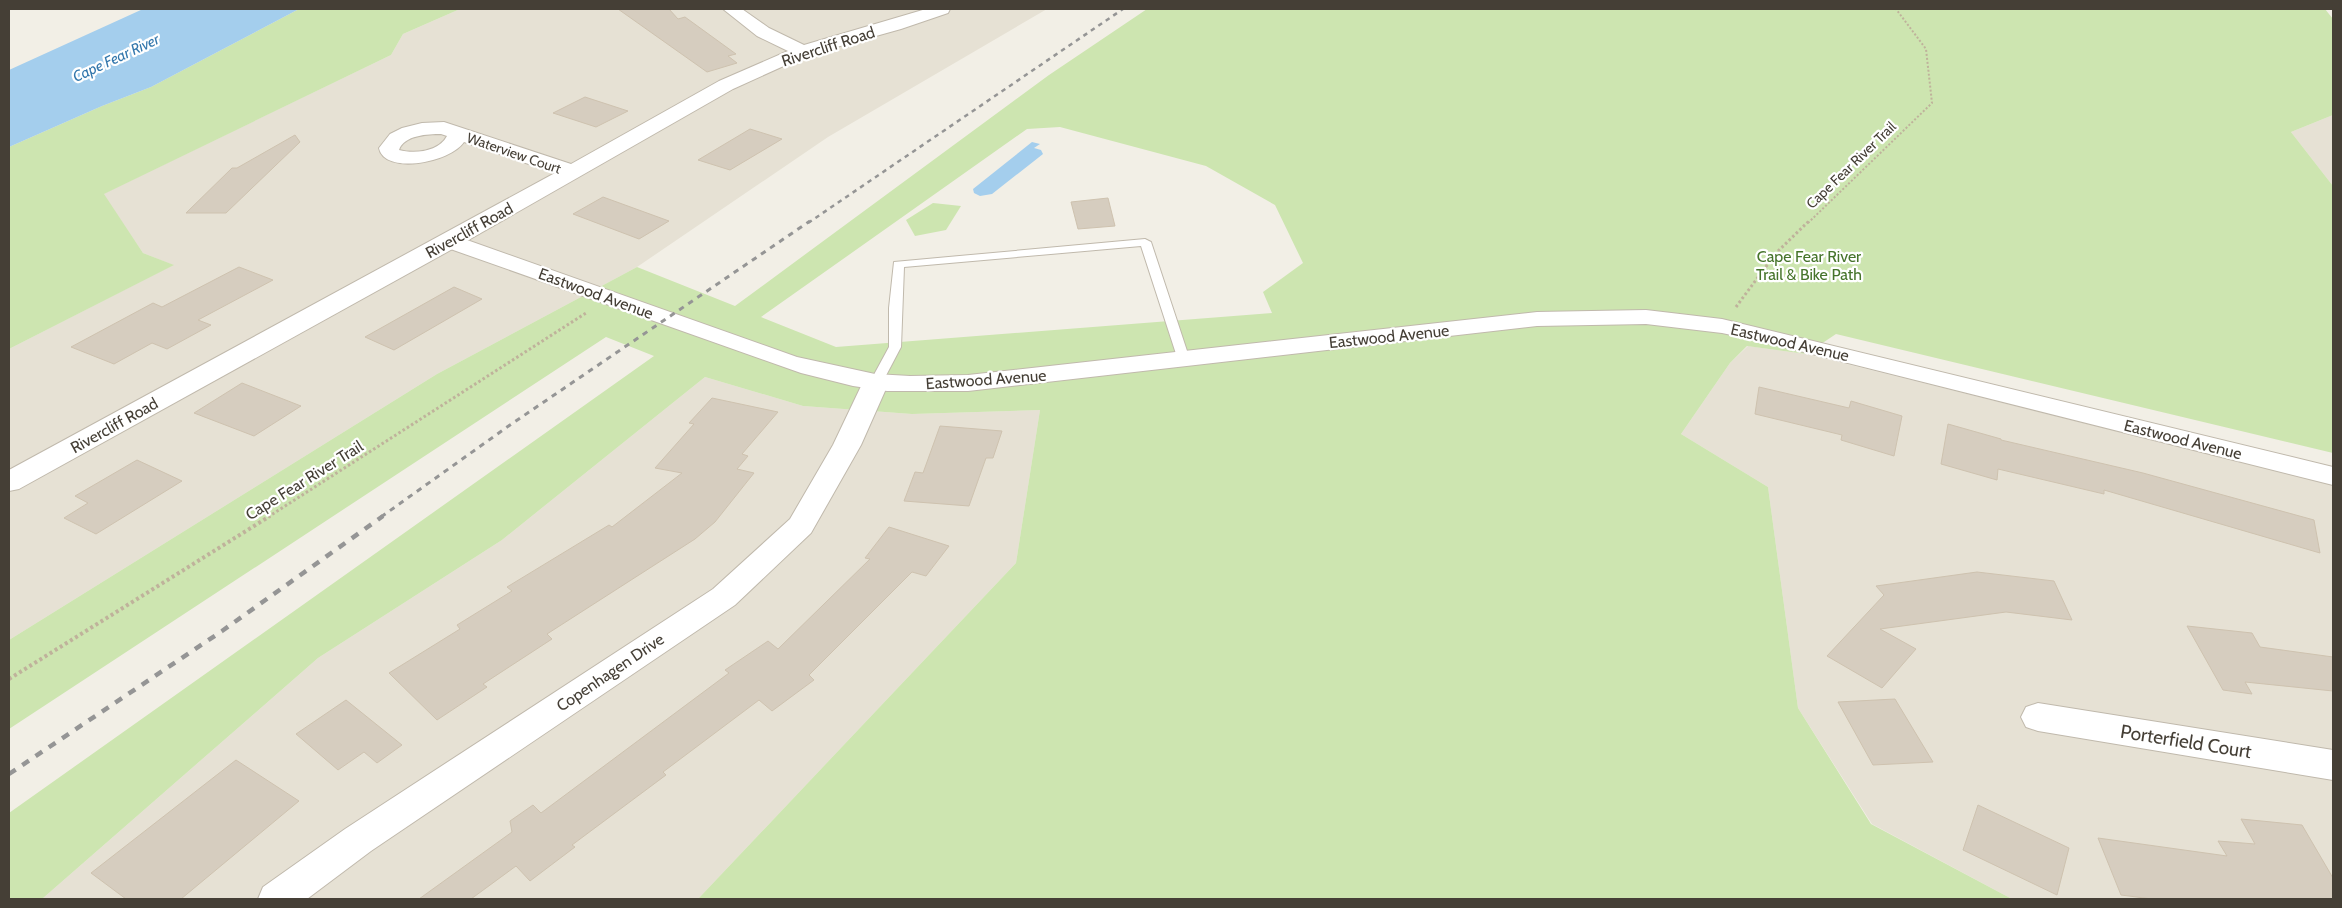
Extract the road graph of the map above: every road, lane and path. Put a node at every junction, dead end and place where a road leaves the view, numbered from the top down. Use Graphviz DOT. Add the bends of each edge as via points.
graph roads {
  1 [pos="731,9"];
  2 [pos="942,9"];
  3 [pos="1896,9"];
  4 [pos="802,51"];
  5 [pos="456,133"];
  6 [pos="573,172"];
  7 [pos="450,241"];
  8 [pos="609,297"];
  9 [pos="1722,326"];
  10 [pos="1184,360"];
  11 [pos="876,382"];
  12 [pos="2333,476"];
  13 [pos="9,482"];
  14 [pos="9,678"];
  15 [pos="2038,717"];
  16 [pos="2333,765"];
  17 [pos="277,899"];
  1 -- 4 [label="street" via="763,32"];
  2 -- 4 [label="street, Rivercliff Road" via="895,26"];
  3 -- 9 [label="path, Cape Fear River Trail" via="1926,49 1932,104 1776,252"];
  4 -- 6 [label="street, Rivercliff Road" via="726,85"];
  5 -- 6 [label="street, Waterview Court"];
  6 -- 7 [label="street, Rivercliff Road"];
  7 -- 8 [label="street, Eastwood Avenue"];
  7 -- 13 [label="street, Rivercliff Road"];
  8 -- 11 [label="street, Eastwood Avenue" via="788,362"];
  8 -- 14 [label="path, Cape Fear River Trail" via="402,433"];
  9 -- 10 [label="street, Eastwood Avenue" via="1646,317 1537,319"];
  9 -- 12 [label="street, Eastwood Avenue"];
  10 -- 11 [label="street, Eastwood Avenue" via="968,383"];
  10 -- 11 [label="lane" via="1145,242 898,264 895,347"];
  11 -- 17 [label="street, Copenhagen Drive" via="847,445 801,526 724,597 358,840"];
  15 -- 16 [label="street, Porterfield Court"];
}
